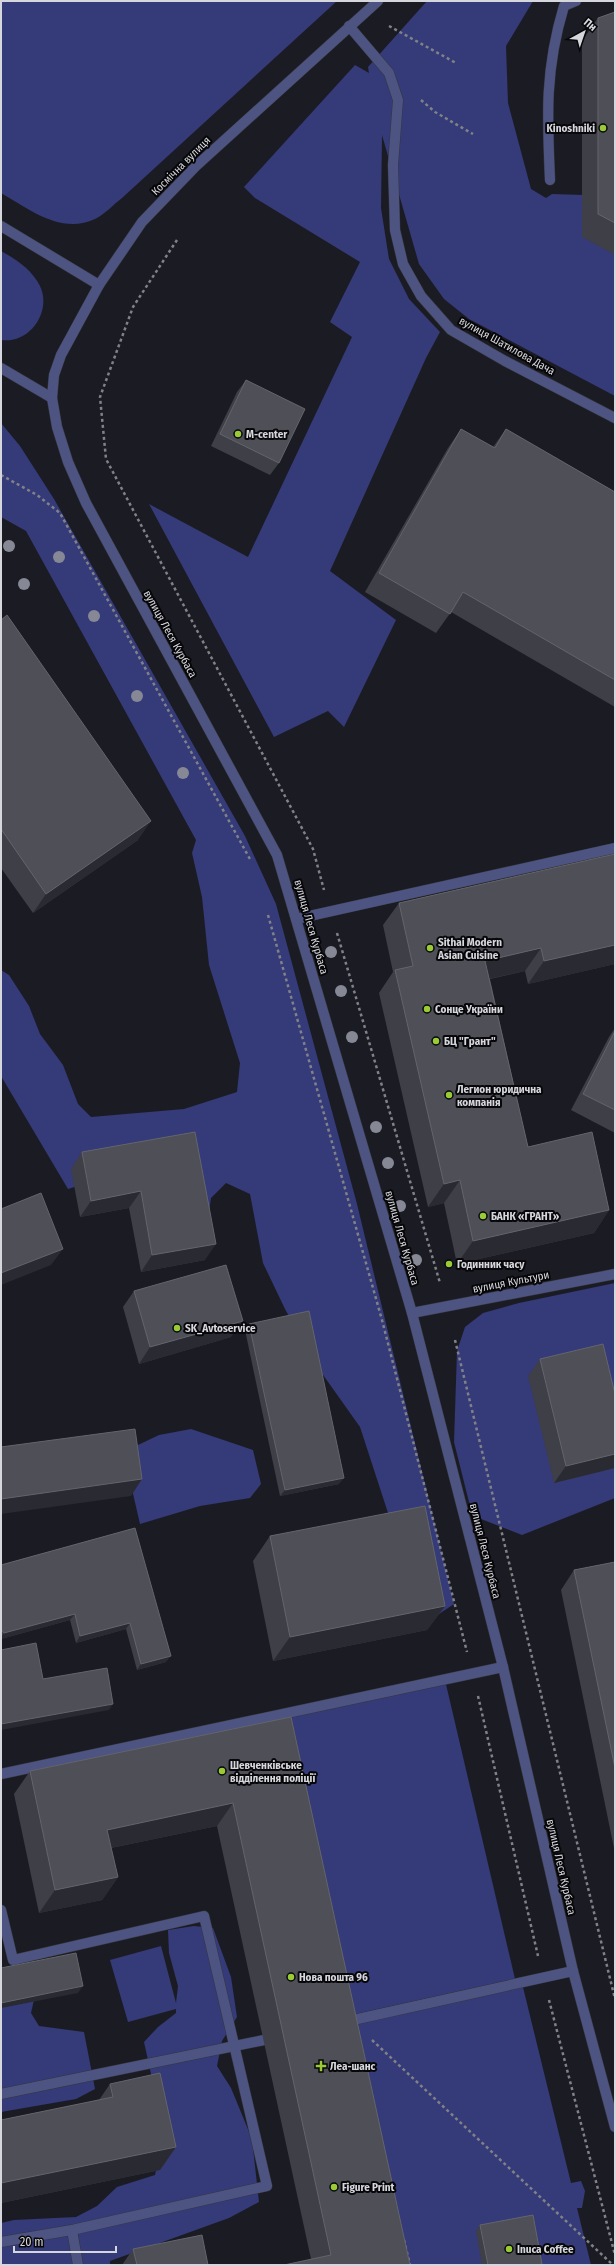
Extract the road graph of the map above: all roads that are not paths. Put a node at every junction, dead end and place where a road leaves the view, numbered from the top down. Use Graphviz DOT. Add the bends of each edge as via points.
graph roads {
  1 [pos="378,1"];
  2 [pos="576,1"];
  3 [pos="349,26"];
  4 [pos="550,180"];
  5 [pos="1,226"];
  6 [pos="100,285"];
  7 [pos="1,368"];
  8 [pos="52,398"];
  9 [pos="615,418"];
  10 [pos="615,848"];
  11 [pos="296,918"];
  12 [pos="615,1274"];
  13 [pos="412,1313"];
  14 [pos="503,1667"];
  15 [pos="1,1774"];
  16 [pos="1,1910"];
  17 [pos="573,1971"];
  18 [pos="336,2024"];
  19 [pos="264,2040"];
  20 [pos="235,2047"];
  21 [pos="1,2094"];
  22 [pos="615,2127"];
  23 [pos="72,2230"];
  24 [pos="1,2242"];
  25 [pos="78,2265"];
  1 -- 3 [label="street, Космічна вулиця"];
  2 -- 4 [label="street" via="564,6 554,38 547,119"];
  3 -- 6 [label="street, Космічна вулиця" via="196,166 142,222"];
  3 -- 9 [label="street, вулиця Шатилова Дача" via="389,73 398,100 393,165 395,230 403,264 421,296 452,330 505,361"];
  5 -- 6 [label="street"];
  6 -- 8 [label="street, вулиця Леся Курбаса" via="61,355 54,375"];
  7 -- 8 [label="street"];
  8 -- 11 [label="street, вулиця Леся Курбаса" via="61,441 86,503 277,855"];
  10 -- 11 [label="street"];
  11 -- 13 [label="street, вулиця Леся Курбаса"];
  12 -- 13 [label="street, вулиця Культури"];
  13 -- 14 [label="street, вулиця Леся Курбаса"];
  14 -- 15 [label="street"];
  14 -- 17 [label="street, вулиця Леся Курбаса"];
  16 -- 20 [label="street" via="13,1960 204,1916"];
  17 -- 18 [label="street"];
  17 -- 22 [label="street, вулиця Леся Курбаса"];
  19 -- 20 [label="street"];
  20 -- 21 [label="street"];
  20 -- 23 [label="street" via="267,2186"];
  23 -- 24 [label="street"];
  23 -- 25 [label="street"];
}
